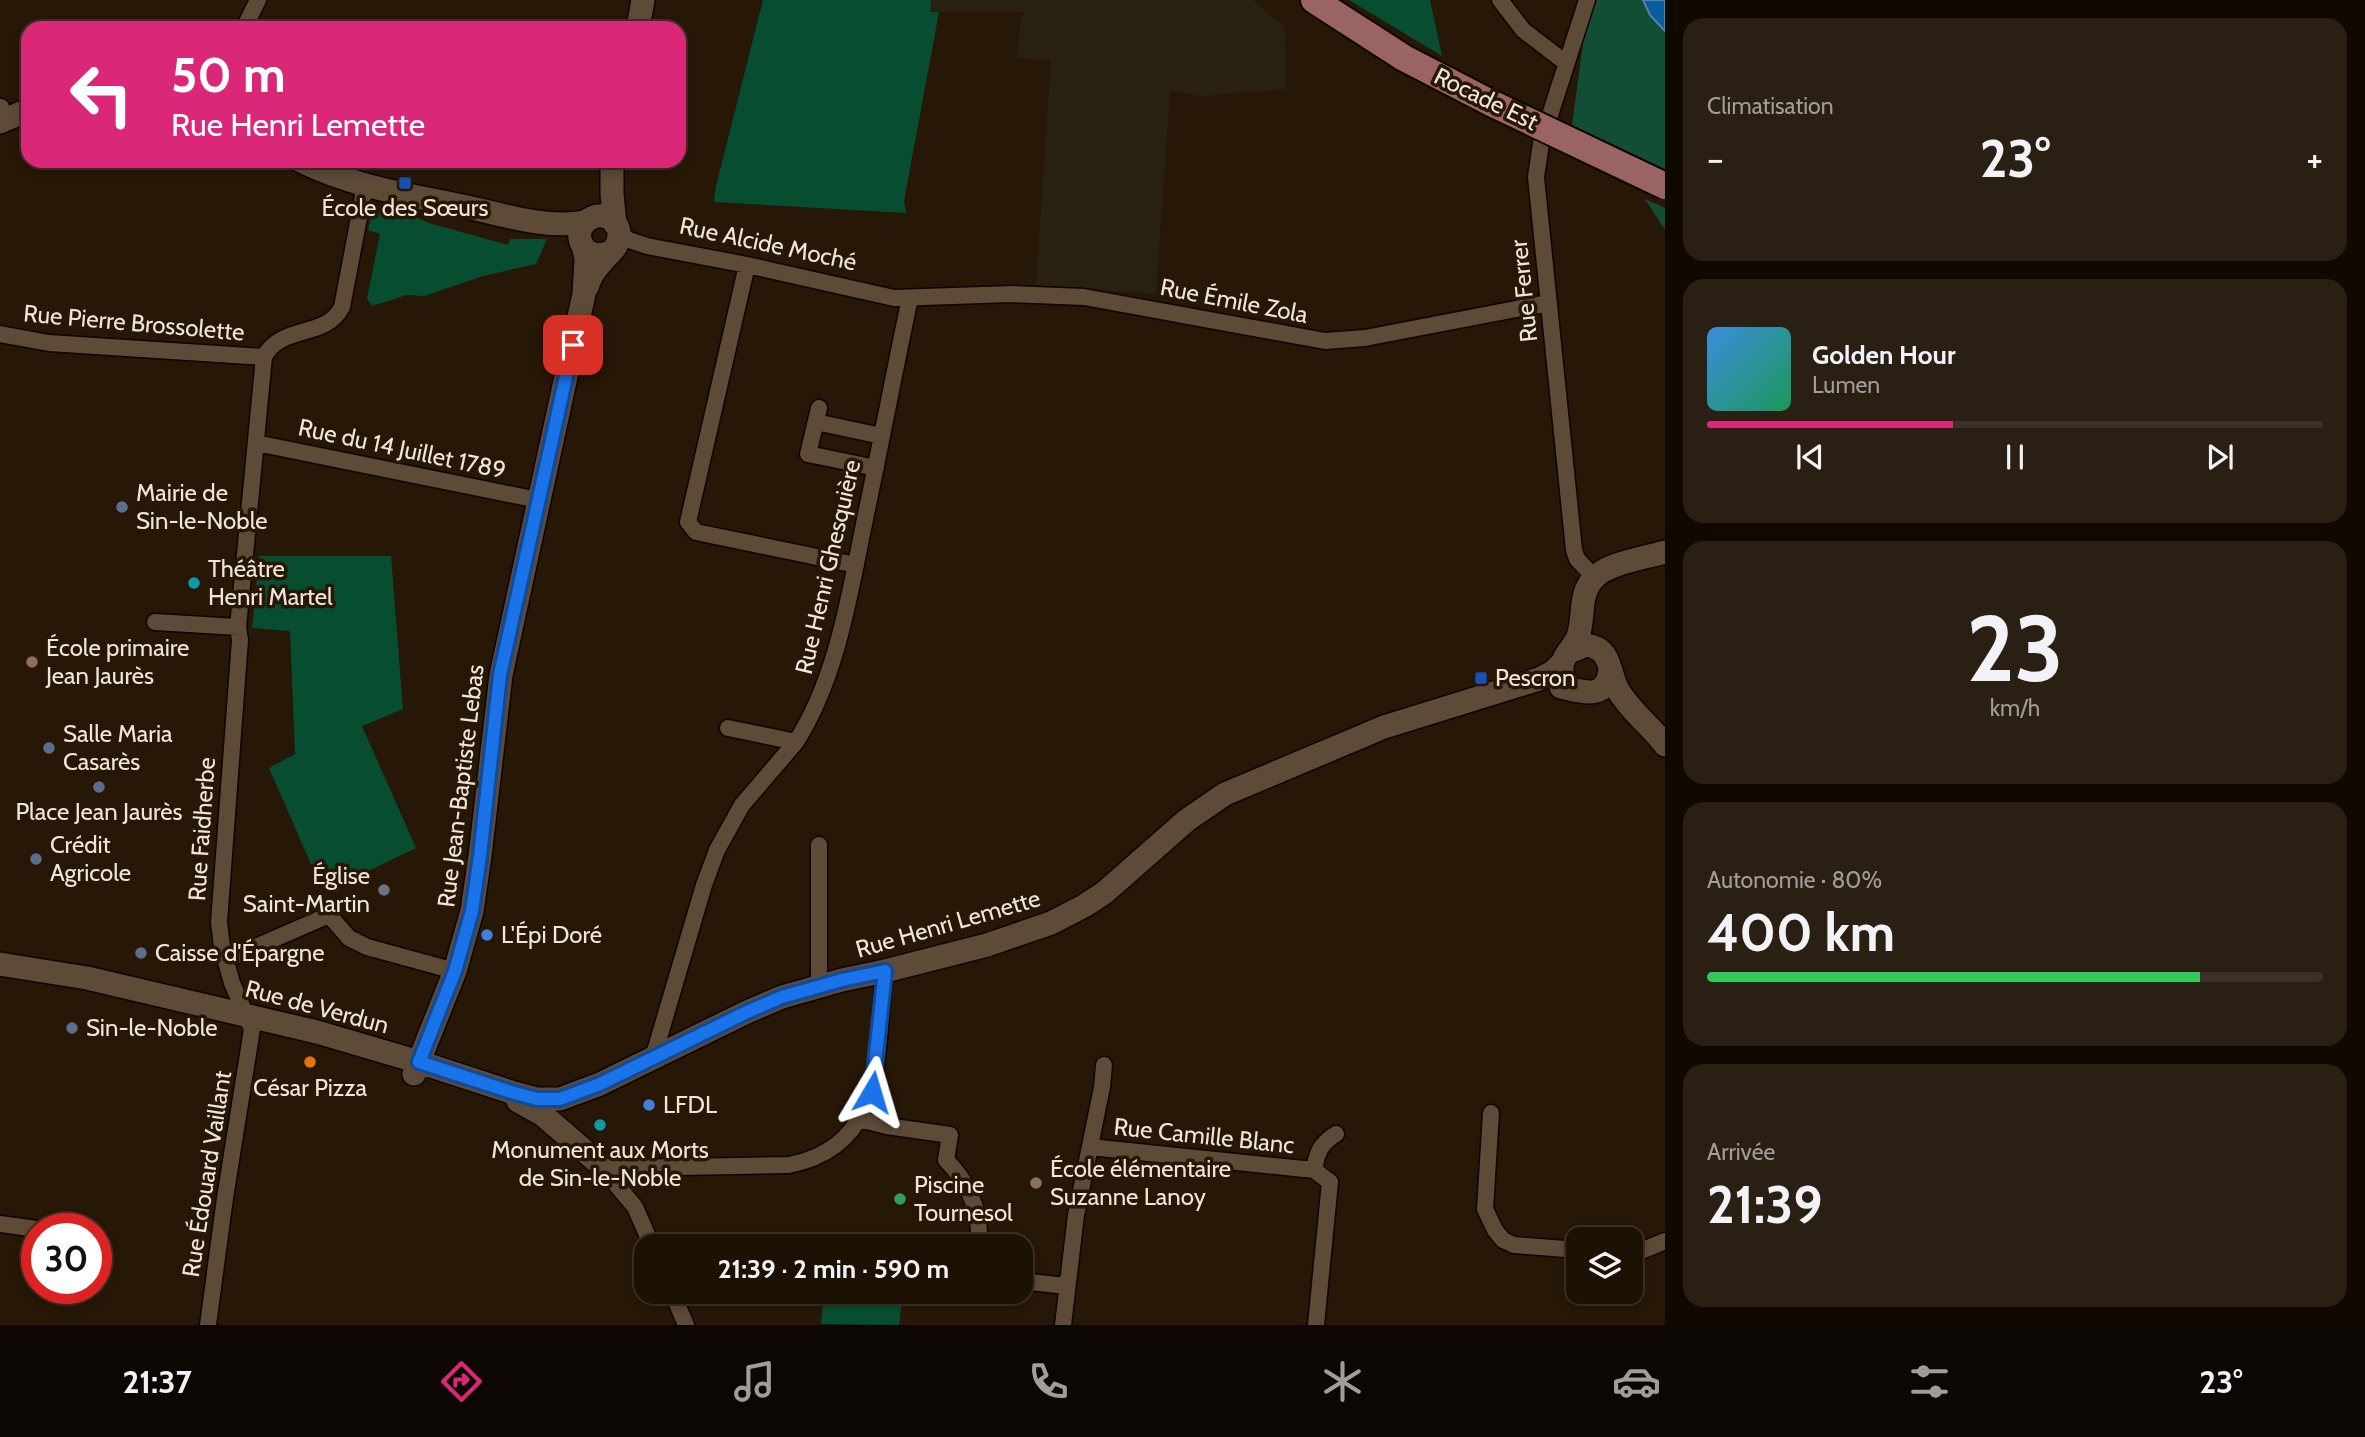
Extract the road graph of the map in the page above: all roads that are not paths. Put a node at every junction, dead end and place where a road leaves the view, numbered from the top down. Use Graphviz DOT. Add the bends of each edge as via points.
graph roads {
  1 [pos="258,0"];
  2 [pos="643,0"];
  3 [pos="1314,0"];
  4 [pos="1500,0"];
  5 [pos="1587,0"];
  6 [pos="248,21"];
  7 [pos="639,21"];
  8 [pos="1566,63"];
  9 [pos="21,106"];
  10 [pos="21,110"];
  11 [pos="0,111"];
  12 [pos="315,168"];
  13 [pos="610,168"];
  14 [pos="612,168"];
  15 [pos="365,186"];
  16 [pos="1665,186"];
  17 [pos="524,220"];
  18 [pos="587,220"];
  19 [pos="615,236"];
  20 [pos="583,247"];
  21 [pos="747,265"];
  22 [pos="584,294"];
  23 [pos="910,298"];
  24 [pos="1547,303"];
  25 [pos="0,334"];
  26 [pos="264,357"];
  27 [pos="881,436"];
  28 [pos="256,443"];
  29 [pos="876,468"];
  30 [pos="538,500"];
  31 [pos="1665,552"];
  32 [pos="856,565"];
  33 [pos="1594,577"];
  34 [pos="155,622"];
  35 [pos="238,627"];
  36 [pos="1566,657"];
  37 [pos="1608,661"];
  38 [pos="1506,691"];
  39 [pos="1582,692"];
  40 [pos="1648,726"];
  41 [pos="728,728"];
  42 [pos="796,742"];
  43 [pos="1665,745"];
  44 [pos="819,845"];
  45 [pos="226,960"];
  46 [pos="0,964"];
  47 [pos="455,971"];
  48 [pos="885,971"];
  49 [pos="0,975"];
  50 [pos="819,986"];
  51 [pos="249,1022"];
  52 [pos="653,1058"];
  53 [pos="1104,1065"];
  54 [pos="416,1068"];
  55 [pos="583,1091"];
  56 [pos="1492,1113"];
  57 [pos="859,1119"];
  58 [pos="1336,1134"];
  59 [pos="570,1138"];
  60 [pos="1090,1147"];
  61 [pos="596,1160"];
  62 [pos="647,1168"];
  63 [pos="1314,1170"];
  64 [pos="635,1207"];
  65 [pos="0,1224"];
  66 [pos="21,1227"];
  67 [pos="647,1234"];
  68 [pos="979,1234"];
  69 [pos="1665,1241"];
  70 [pos="1566,1249"];
  71 [pos="1643,1250"];
  72 [pos="1033,1282"];
  73 [pos="1067,1286"];
  74 [pos="677,1304"];
  75 [pos="208,1325"];
  76 [pos="686,1325"];
  77 [pos="1063,1325"];
  78 [pos="1316,1325"];
  1 -- 6 [label="street"];
  2 -- 7 [label="street"];
  3 -- 16 [label="main road, Rocade Est, bridge" via="1404,58 1466,91"];
  4 -- 8 [label="street" via="1523,30"];
  5 -- 8 [label="street, Rue Ferrer"];
  8 -- 24 [label="street, Rue Ferrer" via="1536,167"];
  9 -- 11 [label="street"];
  10 -- 11 [label="street"];
  12 -- 15 [label="street"];
  13 -- 18 [label="street"];
  14 -- 19 [label="street"];
  15 -- 17 [label="street"];
  15 -- 26 [label="street" via="339,313 325,325 283,337"];
  17 -- 18 [label="street" via="555,224"];
  17 -- 20 [label="street"];
  18 -- 19 [label="street" via="602,216"];
  18 -- 20 [label="street" via="579,233"];
  19 -- 20 [label="street" via="595,255"];
  19 -- 21 [label="street, Rue Alcide Moché"];
  19 -- 22 [label="street, Rue Jean-Baptiste Lebas"];
  20 -- 22 [label="street, Rue Jean-Baptiste Lebas"];
  21 -- 23 [label="street, Rue Alcide Moché"];
  21 -- 32 [label="street" via="688,516 690,526 696,532"];
  22 -- 30 [label="street, Rue Jean-Baptiste Lebas"];
  23 -- 24 [label="street, Rue Émile Zola" via="1012,294 1084,298 1338,341"];
  23 -- 27 [label="street, Rue Henri Ghesquière"];
  24 -- 33 [label="street, Rue Ferrer" via="1574,551"];
  25 -- 26 [label="street, Rue Pierre Brossolette" via="49,343"];
  26 -- 28 [label="street, Rue Faidherbe"];
  27 -- 29 [label="street, Rue Henri Ghesquière"];
  27 -- 29 [label="street" via="817,415 808,454"];
  28 -- 30 [label="street, Rue du 14 Juillet 1789"];
  28 -- 35 [label="street, Rue Faidherbe"];
  29 -- 32 [label="street, Rue Henri Ghesquière"];
  30 -- 47 [label="street, Rue Jean-Baptiste Lebas" via="500,675 472,911"];
  31 -- 33 [label="street" via="1617,565"];
  32 -- 42 [label="street, Rue Henri Ghesquière" via="832,662 810,720"];
  33 -- 36 [label="street" via="1583,596 1578,634"];
  33 -- 37 [label="street" via="1588,596 1589,616"];
  34 -- 35 [label="street"];
  35 -- 45 [label="street, Rue Faidherbe" via="219,910"];
  36 -- 37 [label="street" via="1586,645 1599,648"];
  36 -- 38 [label="street, Rue Henri Lemette" via="1549,675"];
  36 -- 39 [label="street" via="1563,678"];
  37 -- 39 [label="street" via="1607,682 1600,689"];
  37 -- 40 [label="street" via="1620,693"];
  38 -- 39 [label="street, Rue Henri Lemette" via="1544,687"];
  38 -- 48 [label="street, Rue Henri Lemette" via="1384,727 1225,794 1187,820 1104,893 1051,923"];
  39 -- 40 [label="street" via="1613,701"];
  40 -- 43 [label="street"];
  41 -- 42 [label="street"];
  42 -- 52 [label="street, Rue Henri Ghesquière" via="742,805 717,850"];
  44 -- 50 [label="street"];
  45 -- 47 [label="street" via="329,915 349,938 367,947"];
  45 -- 51 [label="street, Rue Faidherbe"];
  46 -- 51 [label="street, Rue de Verdun" via="87,978"];
  47 -- 54 [label="street, Rue Jean-Baptiste Lebas"];
  48 -- 50 [label="street, Rue Henri Lemette"];
  48 -- 57 [label="street" via="874,1082"];
  49 -- 51 [label="street, Rue de Verdun"];
  50 -- 52 [label="street, Rue Henri Lemette" via="747,1012"];
  51 -- 54 [label="street, Rue de Verdun" via="321,1046"];
  51 -- 75 [label="street, Rue Édouard Vaillant"];
  52 -- 55 [label="street, Rue de Verdun"];
  53 -- 60 [label="street"];
  54 -- 55 [label="street, Rue de Verdun" via="537,1099 560,1099"];
  54 -- 59 [label="street, Rue de Verdun" via="521,1102"];
  55 -- 59 [label="street" via="568,1109"];
  56 -- 70 [label="street" via="1485,1209 1495,1230 1514,1245"];
  57 -- 62 [label="street" via="831,1149 800,1163"];
  57 -- 68 [label="street" via="950,1135 946,1160 961,1176 974,1202"];
  58 -- 63 [label="street, Rue Camille Blanc" via="1319,1149"];
  59 -- 61 [label="street, Rue de Verdun"];
  60 -- 63 [label="street, Rue Camille Blanc"];
  60 -- 73 [label="street"];
  61 -- 62 [label="street" via="612,1167"];
  61 -- 64 [label="street"];
  62 -- 64 [label="street" via="633,1185"];
  63 -- 78 [label="street, Rue Camille Blanc" via="1330,1182"];
  64 -- 67 [label="street"];
  65 -- 66 [label="street"];
  69 -- 71 [label="street"];
  72 -- 73 [label="street"];
  73 -- 77 [label="street"];
  74 -- 76 [label="street"];
}
